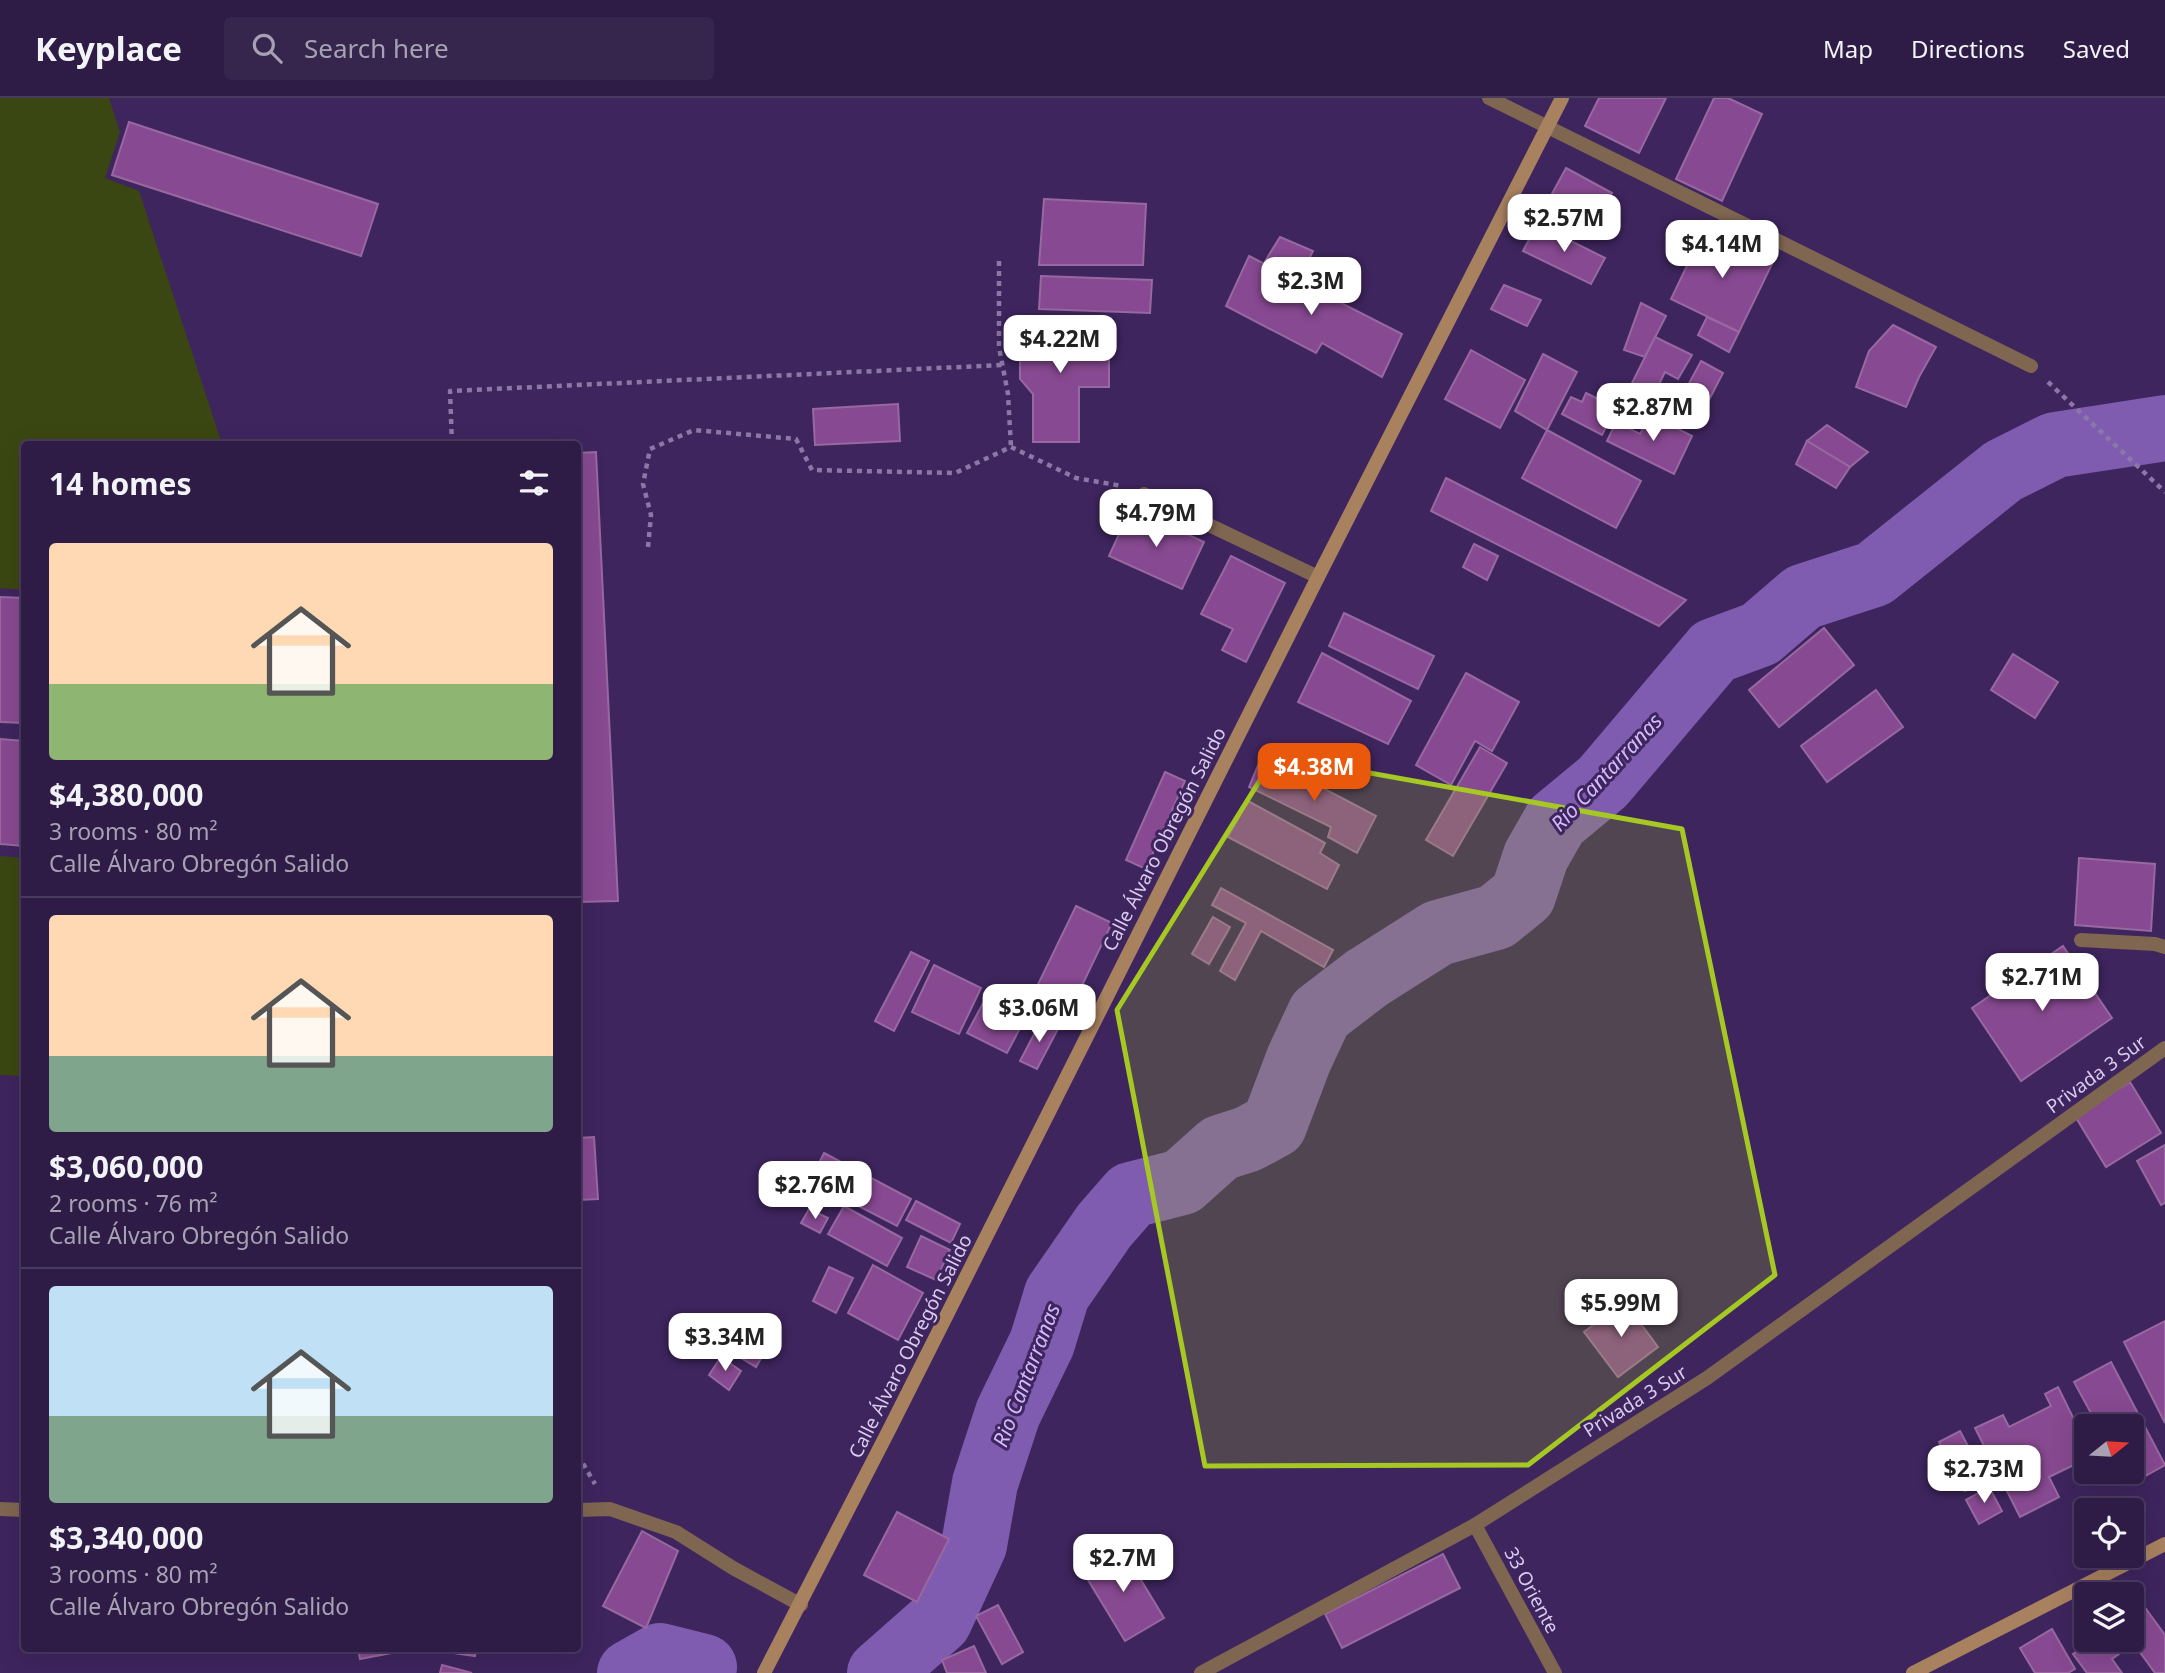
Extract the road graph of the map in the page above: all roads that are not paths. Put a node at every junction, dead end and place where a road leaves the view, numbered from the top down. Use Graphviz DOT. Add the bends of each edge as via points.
graph roads {
  1 [pos="1489,98"];
  2 [pos="1562,98"];
  3 [pos="1548,128"];
  4 [pos="2031,366"];
  5 [pos="1144,494"];
  6 [pos="1318,577"];
  7 [pos="2081,940"];
  8 [pos="2165,947"];
  9 [pos="2165,1048"];
  10 [pos="0,1509"];
  11 [pos="21,1510"];
  12 [pos="581,1510"];
  13 [pos="1475,1525"];
  14 [pos="2165,1544"];
  15 [pos="800,1605"];
  16 [pos="764,1673"];
  17 [pos="1201,1673"];
  18 [pos="1555,1673"];
  19 [pos="1913,1673"];
  1 -- 3 [label="street"];
  2 -- 3 [label="street, Calle Álvaro Obregón Salido"];
  3 -- 4 [label="street"];
  3 -- 6 [label="street, Calle Álvaro Obregón Salido"];
  5 -- 6 [label="street"];
  6 -- 15 [label="street, Calle Álvaro Obregón Salido"];
  7 -- 8 [label="street"];
  9 -- 13 [label="street, Privada 3 Sur" via="1707,1378"];
  10 -- 11 [label="street"];
  12 -- 15 [label="street" via="610,1509 676,1532"];
  13 -- 17 [label="street, Privada 3 Sur"];
  13 -- 18 [label="street, 33 Oriente"];
  14 -- 19 [label="street"];
  15 -- 16 [label="street, Calle Álvaro Obregón Salido"];
}
